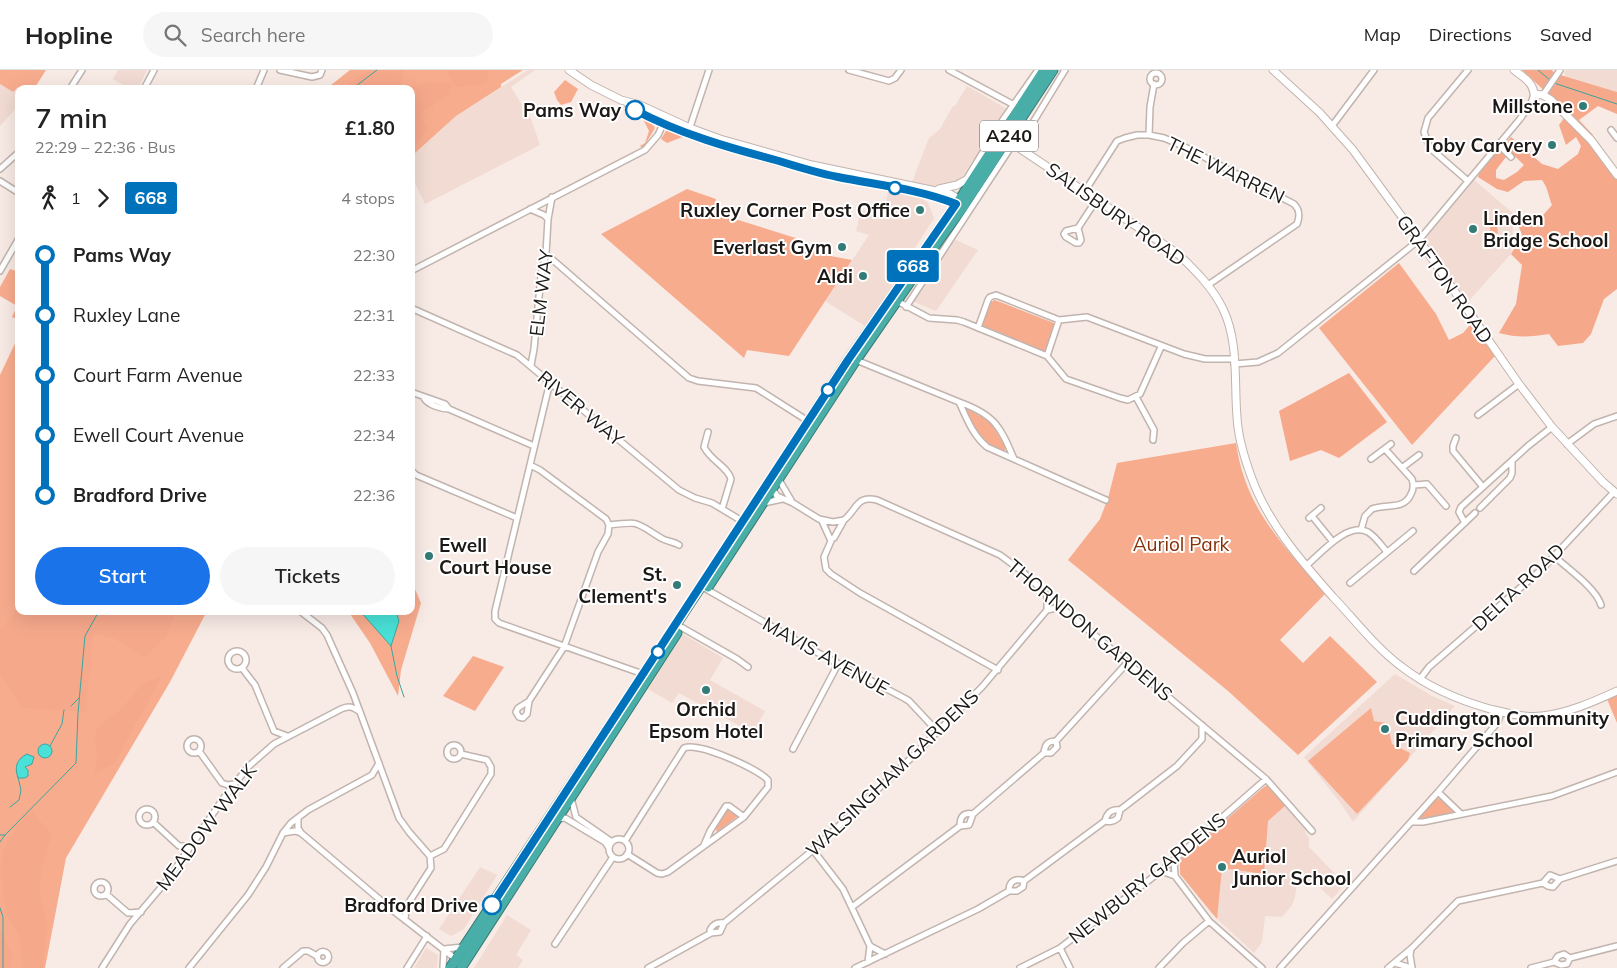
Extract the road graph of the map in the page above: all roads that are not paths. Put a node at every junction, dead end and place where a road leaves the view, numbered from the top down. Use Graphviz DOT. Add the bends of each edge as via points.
graph roads {
  1 [pos="82,70"];
  2 [pos="154,70"];
  3 [pos="264,70"];
  4 [pos="280,70"];
  5 [pos="322,70"];
  6 [pos="569,70"];
  7 [pos="709,70"];
  8 [pos="849,70"];
  9 [pos="901,70"];
  10 [pos="949,70"];
  11 [pos="1038,70"];
  12 [pos="1044,70"];
  13 [pos="1053,70"];
  14 [pos="1065,70"];
  15 [pos="1273,70"];
  16 [pos="1374,70"];
  17 [pos="1468,70"];
  18 [pos="1514,70"];
  19 [pos="1558,71"];
  20 [pos="1154,84"];
  21 [pos="73,85"];
  22 [pos="146,85"];
  23 [pos="258,85"];
  24 [pos="1534,94"];
  25 [pos="1542,95"];
  26 [pos="1014,105"];
  27 [pos="664,120"];
  28 [pos="1332,126"];
  29 [pos="1611,130"];
  30 [pos="689,131"];
  31 [pos="1149,134"];
  32 [pos="1617,138"];
  33 [pos="1013,144"];
  34 [pos="1498,144"];
  35 [pos="15,156"];
  36 [pos="1511,157"];
  37 [pos="0,169"];
  38 [pos="976,174"];
  39 [pos="1617,175"];
  40 [pos="965,180"];
  41 [pos="0,181"];
  42 [pos="1468,181"];
  43 [pos="15,190"];
  44 [pos="931,190"];
  45 [pos="1085,191"];
  46 [pos="552,198"];
  47 [pos="1097,199"];
  48 [pos="961,203"];
  49 [pos="530,209"];
  50 [pos="548,220"];
  51 [pos="1078,228"];
  52 [pos="1419,240"];
  53 [pos="15,245"];
  54 [pos="546,254"];
  55 [pos="415,269"];
  56 [pos="0,270"];
  57 [pos="1208,285"];
  58 [pos="897,301"];
  59 [pos="906,307"];
  60 [pos="415,310"];
  61 [pos="1059,320"];
  62 [pos="978,328"];
  63 [pos="1161,346"];
  64 [pos="1046,356"];
  65 [pos="856,360"];
  66 [pos="1234,362"];
  67 [pos="531,365"];
  68 [pos="552,383"];
  69 [pos="1520,385"];
  70 [pos="415,394"];
  71 [pos="1136,397"];
  72 [pos="959,402"];
  73 [pos="1480,414"];
  74 [pos="1617,416"];
  75 [pos="808,421"];
  76 [pos="1552,427"];
  77 [pos="708,432"];
  78 [pos="1456,438"];
  79 [pos="1153,440"];
  80 [pos="1391,444"];
  81 [pos="1567,444"];
  82 [pos="534,446"];
  83 [pos="1385,449"];
  84 [pos="1419,455"];
  85 [pos="1014,459"];
  86 [pos="1371,459"];
  87 [pos="1512,461"];
  88 [pos="530,465"];
  89 [pos="1403,467"];
  90 [pos="415,476"];
  91 [pos="773,482"];
  92 [pos="1414,485"];
  93 [pos="1483,487"];
  94 [pos="787,493"];
  95 [pos="1615,493"];
  96 [pos="782,499"];
  97 [pos="1106,500"];
  98 [pos="764,503"];
  99 [pos="793,503"];
  100 [pos="1446,506"];
  101 [pos="1321,508"];
  102 [pos="722,509"];
  103 [pos="517,518"];
  104 [pos="844,520"];
  105 [pos="742,521"];
  106 [pos="822,521"];
  107 [pos="1465,523"];
  108 [pos="609,525"];
  109 [pos="1361,530"];
  110 [pos="1413,531"];
  111 [pos="831,539"];
  112 [pos="1333,542"];
  113 [pos="679,545"];
  114 [pos="1387,552"];
  115 [pos="1554,556"];
  116 [pos="1306,566"];
  117 [pos="1414,571"];
  118 [pos="1350,583"];
  119 [pos="706,589"];
  120 [pos="1047,595"];
  121 [pos="1601,605"];
  122 [pos="1061,607"];
  123 [pos="1047,610"];
  124 [pos="305,615"];
  125 [pos="681,627"];
  126 [pos="564,647"];
  127 [pos="1128,662"];
  128 [pos="838,664"];
  129 [pos="748,667"];
  130 [pos="242,668"];
  131 [pos="998,670"];
  132 [pos="643,674"];
  133 [pos="1420,679"];
  134 [pos="1617,692"];
  135 [pos="353,693"];
  136 [pos="529,701"];
  137 [pos="346,706"];
  138 [pos="360,712"];
  139 [pos="1501,712"];
  140 [pos="1202,725"];
  141 [pos="274,731"];
  142 [pos="938,732"];
  143 [pos="287,736"];
  144 [pos="1216,737"];
  145 [pos="1202,739"];
  146 [pos="1056,741"];
  147 [pos="274,744"];
  148 [pos="793,749"];
  149 [pos="199,751"];
  150 [pos="1044,752"];
  151 [pos="461,754"];
  152 [pos="379,762"];
  153 [pos="1617,772"];
  154 [pos="372,775"];
  155 [pos="1266,779"];
  156 [pos="386,782"];
  157 [pos="222,783"];
  158 [pos="234,784"];
  159 [pos="1438,792"];
  160 [pos="224,796"];
  161 [pos="571,798"];
  162 [pos="1120,810"];
  163 [pos="973,814"];
  164 [pos="1461,814"];
  165 [pos="298,818"];
  166 [pos="557,818"];
  167 [pos="744,818"];
  168 [pos="1105,821"];
  169 [pos="153,822"];
  170 [pos="1411,822"];
  171 [pos="960,826"];
  172 [pos="1312,831"];
  173 [pos="283,833"];
  174 [pos="300,833"];
  175 [pos="625,841"];
  176 [pos="612,842"];
  177 [pos="179,846"];
  178 [pos="191,846"];
  179 [pos="703,846"];
  180 [pos="609,848"];
  181 [pos="813,850"];
  182 [pos="628,854"];
  183 [pos="430,856"];
  184 [pos="613,857"];
  185 [pos="183,858"];
  186 [pos="1174,860"];
  187 [pos="1617,862"];
  188 [pos="1161,871"];
  189 [pos="1175,876"];
  190 [pos="1560,878"];
  191 [pos="1024,880"];
  192 [pos="1543,883"];
  193 [pos="1009,891"];
  194 [pos="106,894"];
  195 [pos="406,907"];
  196 [pos="852,908"];
  197 [pos="391,909"];
  198 [pos="141,912"];
  199 [pos="128,913"];
  200 [pos="405,920"];
  201 [pos="1209,921"];
  202 [pos="130,924"];
  203 [pos="724,924"];
  204 [pos="711,933"];
  205 [pos="427,936"];
  206 [pos="555,944"];
  207 [pos="464,946"];
  208 [pos="870,946"];
  209 [pos="1617,946"];
  210 [pos="1060,948"];
  211 [pos="1412,948"];
  212 [pos="444,949"];
  213 [pos="885,954"];
  214 [pos="317,956"];
  215 [pos="1570,958"];
  216 [pos="868,962"];
  217 [pos="1554,962"];
  218 [pos="1395,963"];
  219 [pos="460,964"];
  220 [pos="102,968"];
  221 [pos="189,968"];
  222 [pos="283,968"];
  223 [pos="407,968"];
  224 [pos="443,968"];
  225 [pos="450,968"];
  226 [pos="648,968"];
  227 [pos="855,968"];
  228 [pos="1020,968"];
  229 [pos="1070,968"];
  230 [pos="1159,968"];
  231 [pos="1262,968"];
  232 [pos="1280,968"];
  233 [pos="1388,968"];
  234 [pos="1412,968"];
  235 [pos="1531,968"];
  1 -- 21 [label="street"];
  2 -- 22 [label="street"];
  3 -- 23 [label="street"];
  4 -- 5 [label="street" via="312,78 320,75"];
  6 -- 27 [label="street"];
  7 -- 30 [label="street"];
  8 -- 9 [label="street" via="889,81"];
  10 -- 26 [label="street"];
  11 -- 26 [label="street"];
  12 -- 38 [label="highway, A240"];
  13 -- 33 [label="highway, A240"];
  14 -- 33 [label="street"];
  15 -- 28 [label="street, GRAFTON ROAD"];
  16 -- 28 [label="street"];
  17 -- 42 [label="street" via="1428,118 1424,132 1430,148"];
  18 -- 24 [label="street" via="1529,82"];
  19 -- 25 [label="street"];
  20 -- 31 [label="street"];
  24 -- 25 [label="street"];
  24 -- 34 [label="street" via="1531,103"];
  25 -- 39 [label="street" via="1551,100 1590,140"];
  26 -- 40 [label="street"];
  27 -- 30 [label="street"];
  27 -- 46 [label="street" via="658,135 645,150"];
  28 -- 52 [label="street, GRAFTON ROAD"];
  29 -- 32 [label="street"];
  30 -- 44 [label="street" via="812,165"];
  30 -- 48 [label="street" via="723,145 794,166"];
  31 -- 45 [label="street, THE WARREN" via="1117,141"];
  31 -- 57 [label="street, THE WARREN" via="1183,146 1298,207 1297,224"];
  33 -- 45 [label="street, SALISBURY ROAD"];
  33 -- 48 [label="highway, A240"];
  33 -- 59 [label="street"];
  34 -- 36 [label="street"];
  34 -- 42 [label="street"];
  35 -- 37 [label="street"];
  38 -- 40 [label="street"];
  38 -- 48 [label="highway, A240"];
  40 -- 44 [label="street" via="949,188"];
  41 -- 43 [label="street"];
  42 -- 52 [label="street"];
  44 -- 48 [label="street" via="950,194"];
  45 -- 47 [label="street, SALISBURY ROAD"];
  46 -- 49 [label="street"];
  46 -- 50 [label="street, ELM WAY"];
  47 -- 51 [label="street"];
  47 -- 57 [label="street, SALISBURY ROAD" via="1178,254"];
  48 -- 58 [label="highway, A240"];
  48 -- 75 [label="highway, A240" via="853,352"];
  49 -- 50 [label="street"];
  49 -- 55 [label="street"];
  50 -- 54 [label="street, ELM WAY"];
  52 -- 66 [label="street" via="1278,353 1258,362"];
  52 -- 69 [label="street, GRAFTON ROAD"];
  53 -- 56 [label="street"];
  54 -- 67 [label="street, ELM WAY" via="540,276"];
  54 -- 75 [label="street" via="689,378 756,388"];
  57 -- 66 [label="street, SALISBURY ROAD" via="1228,322 1234,343"];
  58 -- 59 [label="street"];
  58 -- 65 [label="highway, A240"];
  59 -- 62 [label="street" via="929,318 957,320"];
  60 -- 67 [label="street, RIVER WAY" via="508,351"];
  61 -- 62 [label="street" via="996,295 988,300"];
  61 -- 63 [label="street" via="1086,317"];
  61 -- 64 [label="street"];
  62 -- 64 [label="street"];
  63 -- 66 [label="street" via="1205,359"];
  63 -- 71 [label="street" via="1144,389"];
  64 -- 71 [label="street" via="1066,379 1120,398"];
  65 -- 72 [label="street"];
  65 -- 91 [label="highway, A240"];
  66 -- 116 [label="street, SALISBURY ROAD" via="1237,419 1251,478 1268,512"];
  67 -- 68 [label="street, RIVER WAY"];
  68 -- 82 [label="street"];
  68 -- 102 [label="street, RIVER WAY" via="679,490"];
  69 -- 73 [label="street"];
  69 -- 76 [label="street, GRAFTON ROAD"];
  70 -- 82 [label="street" via="445,404"];
  71 -- 79 [label="street" via="1154,430"];
  72 -- 85 [label="street" via="984,412 995,422"];
  72 -- 85 [label="street" via="978,439 986,447"];
  74 -- 81 [label="street" via="1594,424"];
  75 -- 91 [label="highway, A240"];
  76 -- 81 [label="street, GRAFTON ROAD"];
  76 -- 87 [label="street"];
  77 -- 102 [label="street" via="704,447 707,454 728,472 731,479"];
  78 -- 93 [label="street" via="1453,451"];
  80 -- 83 [label="street"];
  81 -- 95 [label="street, GRAFTON ROAD"];
  82 -- 88 [label="street"];
  83 -- 86 [label="street"];
  83 -- 89 [label="street"];
  84 -- 89 [label="street"];
  85 -- 97 [label="street"];
  87 -- 93 [label="street"];
  87 -- 107 [label="street" via="1510,478"];
  88 -- 103 [label="street"];
  88 -- 108 [label="street" via="606,519"];
  89 -- 92 [label="street"];
  90 -- 103 [label="street"];
  91 -- 94 [label="street"];
  91 -- 96 [label="street" via="775,494"];
  91 -- 98 [label="highway, A240"];
  91 -- 105 [label="highway, A240"];
  92 -- 100 [label="street" via="1427,484"];
  92 -- 109 [label="street" via="1408,500 1400,505 1376,507 1368,512"];
  93 -- 107 [label="street" via="1460,507"];
  94 -- 96 [label="street"];
  94 -- 99 [label="street"];
  95 -- 115 [label="street, DELTA ROAD"];
  96 -- 98 [label="street"];
  96 -- 99 [label="street"];
  98 -- 119 [label="highway, A240"];
  99 -- 106 [label="street"];
  101 -- 112 [label="street" via="1310,517"];
  102 -- 105 [label="street, RIVER WAY"];
  103 -- 126 [label="street" via="495,619"];
  104 -- 106 [label="street"];
  104 -- 111 [label="street, THORNDON GARDENS"];
  104 -- 120 [label="street, THORNDON GARDENS" via="862,500 877,500 1000,555"];
  105 -- 132 [label="highway, A240"];
  106 -- 111 [label="street"];
  107 -- 117 [label="street"];
  108 -- 113 [label="street" via="638,523 663,540"];
  108 -- 126 [label="street"];
  109 -- 112 [label="street" via="1349,531"];
  109 -- 114 [label="street" via="1374,537"];
  110 -- 114 [label="street"];
  111 -- 131 [label="street, THORNDON GARDENS" via="824,557 831,574"];
  112 -- 116 [label="street"];
  114 -- 118 [label="street"];
  115 -- 121 [label="street" via="1599,598"];
  115 -- 133 [label="street, DELTA ROAD" via="1429,667"];
  116 -- 133 [label="street, SALISBURY ROAD" via="1384,651"];
  119 -- 125 [label="highway, A240"];
  119 -- 128 [label="street, MAVIS AVENUE"];
  120 -- 122 [label="street, THORNDON GARDENS"];
  120 -- 123 [label="street"];
  122 -- 123 [label="street"];
  122 -- 127 [label="street, THORNDON GARDENS"];
  123 -- 131 [label="street, WALSINGHAM GARDENS"];
  124 -- 135 [label="street" via="327,635"];
  125 -- 129 [label="street"];
  125 -- 161 [label="highway, A240"];
  126 -- 132 [label="street"];
  126 -- 136 [label="street"];
  127 -- 140 [label="street, THORNDON GARDENS"];
  127 -- 146 [label="street"];
  128 -- 142 [label="street, MAVIS AVENUE" via="909,701"];
  128 -- 148 [label="street"];
  130 -- 141 [label="street" via="255,685"];
  131 -- 142 [label="street, WALSINGHAM GARDENS"];
  132 -- 207 [label="highway, A240"];
  133 -- 139 [label="street, SALISBURY ROAD" via="1456,698"];
  134 -- 139 [label="street, SALISBURY ROAD" via="1552,714 1531,716"];
  135 -- 137 [label="street"];
  135 -- 138 [label="street"];
  137 -- 138 [label="street"];
  137 -- 143 [label="street, MEADOW WALK"];
  138 -- 152 [label="street"];
  139 -- 159 [label="street" via="1498,722"];
  140 -- 144 [label="street, THORNDON GARDENS"];
  140 -- 145 [label="street"];
  141 -- 143 [label="street"];
  141 -- 147 [label="street"];
  142 -- 181 [label="street, WALSINGHAM GARDENS"];
  143 -- 147 [label="street, MEADOW WALK"];
  144 -- 145 [label="street"];
  144 -- 155 [label="street, THORNDON GARDENS"];
  145 -- 162 [label="street" via="1177,766"];
  146 -- 150 [label="street" via="1047,743"];
  146 -- 150 [label="street" via="1057,747 1051,753"];
  147 -- 158 [label="street, MEADOW WALK"];
  149 -- 157 [label="street"];
  150 -- 163 [label="street"];
  151 -- 183 [label="street" via="487,760 491,774 444,848"];
  152 -- 154 [label="street"];
  152 -- 156 [label="street"];
  153 -- 164 [label="street" via="1552,796"];
  154 -- 156 [label="street"];
  154 -- 165 [label="street"];
  155 -- 172 [label="street, THORNDON GARDENS"];
  155 -- 186 [label="street, NEWBURY GARDENS"];
  156 -- 183 [label="street" via="403,824"];
  157 -- 158 [label="street"];
  157 -- 160 [label="street"];
  158 -- 160 [label="street, MEADOW WALK"];
  159 -- 164 [label="street"];
  159 -- 170 [label="street"];
  160 -- 178 [label="street, MEADOW WALK"];
  161 -- 166 [label="highway, A240"];
  161 -- 176 [label="street" via="576,817"];
  162 -- 168 [label="street" via="1106,814"];
  162 -- 168 [label="street" via="1116,820"];
  163 -- 171 [label="street" via="969,825"];
  163 -- 171 [label="street" via="962,816"];
  164 -- 170 [label="street"];
  165 -- 173 [label="street"];
  165 -- 174 [label="street"];
  166 -- 180 [label="street" via="565,818 605,842"];
  166 -- 219 [label="highway, A240"];
  167 -- 175 [label="street" via="768,787 768,780 744,764 689,746 684,748"];
  167 -- 179 [label="street"];
  167 -- 179 [label="street" via="726,806"];
  168 -- 191 [label="street"];
  169 -- 177 [label="street"];
  170 -- 232 [label="street"];
  171 -- 196 [label="street"];
  173 -- 174 [label="street"];
  173 -- 221 [label="street" via="248,894"];
  174 -- 197 [label="street"];
  175 -- 176 [label="street"];
  175 -- 182 [label="street"];
  176 -- 180 [label="street"];
  177 -- 178 [label="street"];
  177 -- 185 [label="street"];
  178 -- 185 [label="street, MEADOW WALK"];
  179 -- 182 [label="street" via="662,874"];
  180 -- 184 [label="street"];
  181 -- 196 [label="street" via="837,879"];
  181 -- 203 [label="street, WALSINGHAM GARDENS"];
  182 -- 184 [label="street" via="622,859"];
  183 -- 195 [label="street" via="431,868"];
  184 -- 206 [label="street"];
  185 -- 198 [label="street, MEADOW WALK"];
  186 -- 188 [label="street, NEWBURY GARDENS"];
  186 -- 189 [label="street"];
  187 -- 190 [label="street"];
  188 -- 189 [label="street"];
  188 -- 210 [label="street, NEWBURY GARDENS"];
  189 -- 201 [label="street"];
  190 -- 192 [label="street" via="1550,875"];
  190 -- 192 [label="street" via="1553,886"];
  191 -- 193 [label="street" via="1020,890"];
  191 -- 193 [label="street" via="1013,881"];
  192 -- 211 [label="street" via="1458,901"];
  193 -- 213 [label="street"];
  194 -- 199 [label="street"];
  195 -- 197 [label="street"];
  195 -- 200 [label="street"];
  196 -- 208 [label="street"];
  197 -- 200 [label="street"];
  198 -- 199 [label="street"];
  198 -- 202 [label="street, MEADOW WALK"];
  199 -- 202 [label="street"];
  200 -- 205 [label="street"];
  201 -- 230 [label="street"];
  201 -- 231 [label="street"];
  202 -- 220 [label="street, MEADOW WALK"];
  203 -- 204 [label="street, WALSINGHAM GARDENS" via="720,932"];
  203 -- 204 [label="street, WALSINGHAM GARDENS" via="713,925"];
  204 -- 226 [label="street, WALSINGHAM GARDENS"];
  205 -- 212 [label="street"];
  205 -- 223 [label="street"];
  207 -- 212 [label="street"];
  207 -- 219 [label="highway, A240"];
  208 -- 213 [label="street"];
  208 -- 216 [label="street"];
  209 -- 215 [label="street"];
  210 -- 228 [label="street, NEWBURY GARDENS"];
  210 -- 229 [label="street"];
  211 -- 218 [label="street"];
  211 -- 234 [label="street"];
  212 -- 219 [label="street"];
  212 -- 224 [label="street"];
  213 -- 216 [label="street"];
  214 -- 222 [label="street" via="302,951"];
  215 -- 217 [label="street" via="1566,964"];
  215 -- 217 [label="street" via="1564,954"];
  216 -- 227 [label="street"];
  217 -- 235 [label="street"];
  218 -- 233 [label="street"];
  218 -- 234 [label="street"];
  219 -- 225 [label="highway, A240"];
}
